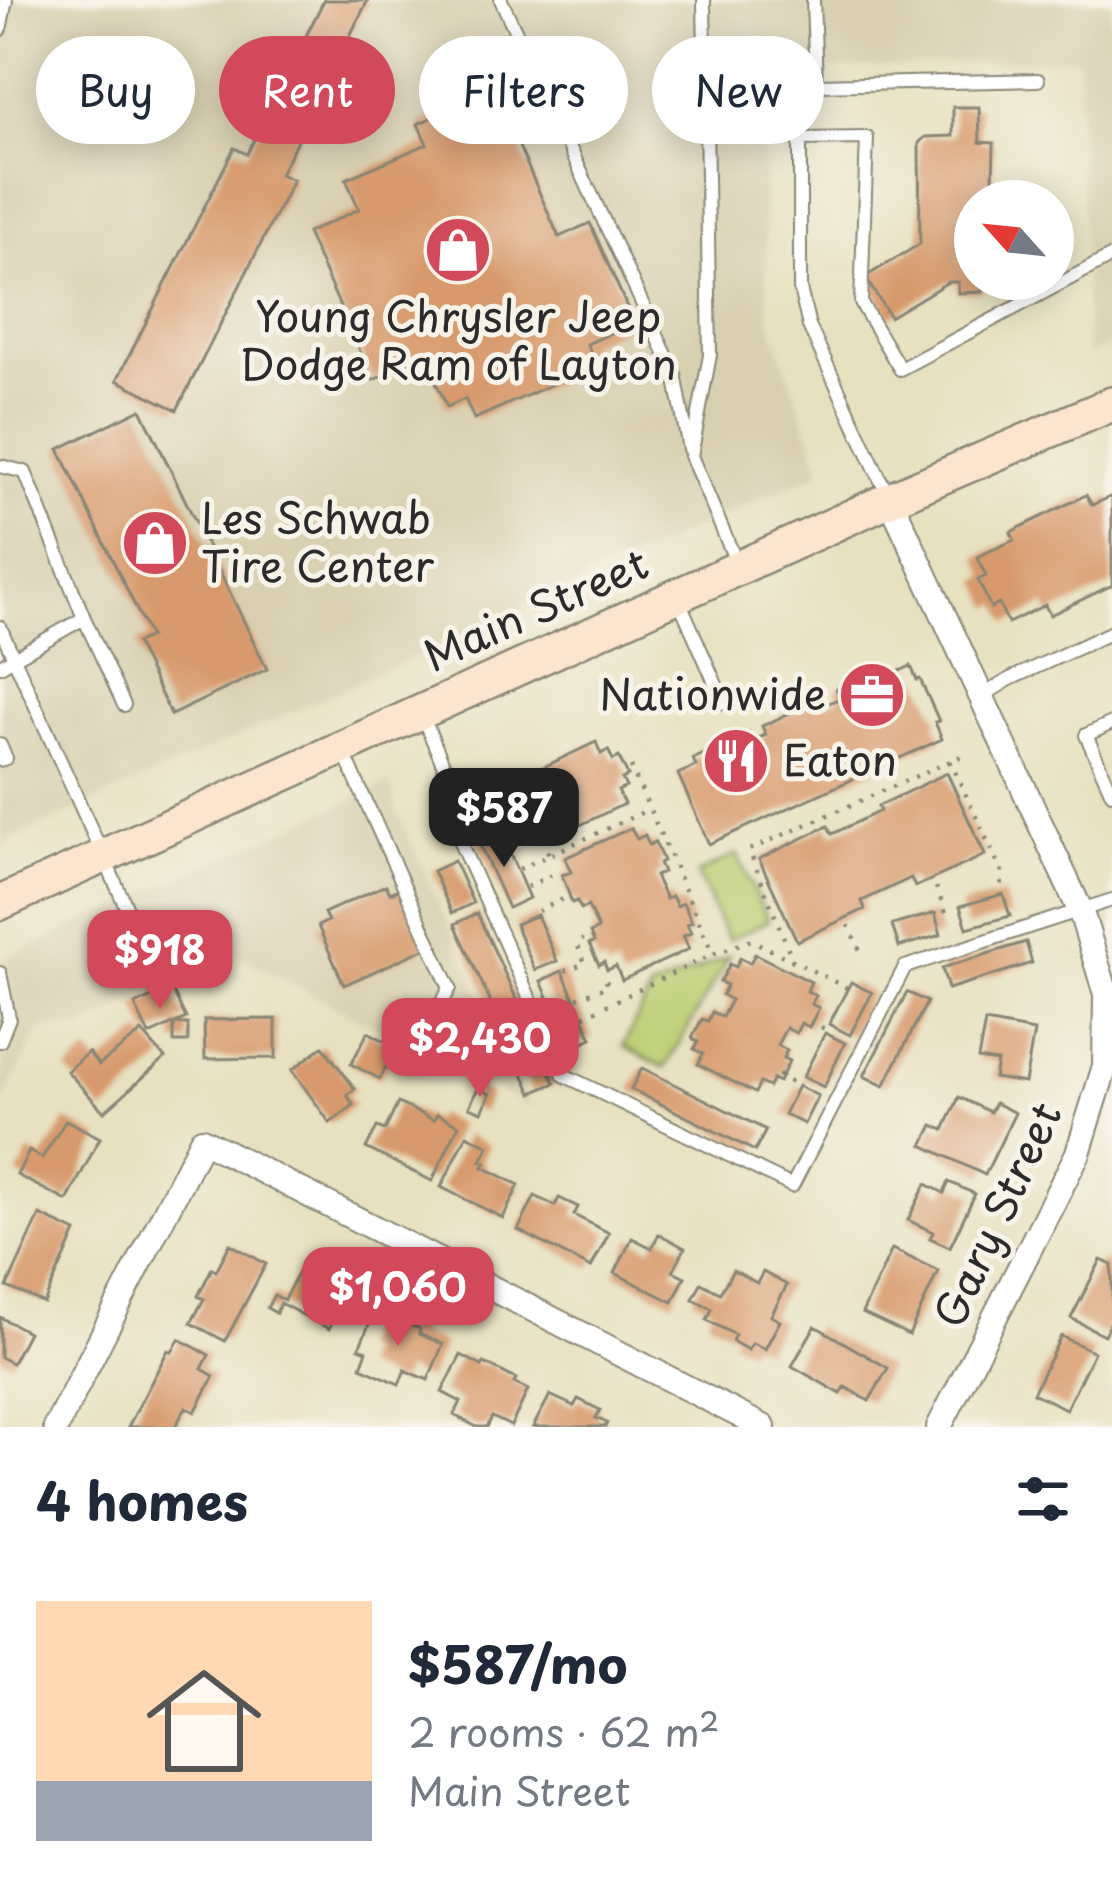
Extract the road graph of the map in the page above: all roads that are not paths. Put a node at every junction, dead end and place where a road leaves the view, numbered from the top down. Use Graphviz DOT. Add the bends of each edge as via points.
graph roads {
  1 [pos="6,0"];
  2 [pos="501,0"];
  3 [pos="704,0"];
  4 [pos="813,0"];
  5 [pos="0,30"];
  6 [pos="814,36"];
  7 [pos="1038,80"];
  8 [pos="824,85"];
  9 [pos="824,139"];
  10 [pos="801,144"];
  11 [pos="1112,256"];
  12 [pos="1112,404"];
  13 [pos="691,456"];
  14 [pos="0,464"];
  15 [pos="890,499"];
  16 [pos="739,567"];
  17 [pos="676,595"];
  18 [pos="83,618"];
  19 [pos="0,627"];
  20 [pos="1112,632"];
  21 [pos="14,658"];
  22 [pos="0,665"];
  23 [pos="982,696"];
  24 [pos="724,703"];
  25 [pos="124,705"];
  26 [pos="421,712"];
  27 [pos="1112,722"];
  28 [pos="0,745"];
  29 [pos="342,748"];
  30 [pos="0,760"];
  31 [pos="1112,794"];
  32 [pos="103,856"];
  33 [pos="1112,900"];
  34 [pos="0,903"];
  35 [pos="1081,912"];
  36 [pos="146,950"];
  37 [pos="0,973"];
  38 [pos="3,998"];
  39 [pos="435,1016"];
  40 [pos="0,1041"];
  41 [pos="56,1427"];
  42 [pos="764,1427"];
  43 [pos="939,1427"];
  1 -- 5 [label="lane"];
  2 -- 13 [label="lane" via="675,374"];
  3 -- 13 [label="lane" via="710,356"];
  4 -- 6 [label="lane"];
  7 -- 8 [label="lane"];
  9 -- 11 [label="lane" via="867,138 861,303 900,369"];
  10 -- 15 [label="lane" via="800,289 809,326"];
  12 -- 15 [label="main road, Main Street"];
  13 -- 16 [label="lane"];
  14 -- 18 [label="lane" via="25,472"];
  15 -- 16 [label="main road, Main Street"];
  15 -- 23 [label="street, Gary Street"];
  16 -- 17 [label="main road, Main Street"];
  17 -- 24 [label="lane"];
  17 -- 26 [label="main road, Main Street"];
  18 -- 21 [label="lane"];
  18 -- 25 [label="lane"];
  19 -- 21 [label="lane"];
  20 -- 23 [label="lane"];
  21 -- 22 [label="lane"];
  21 -- 32 [label="lane"];
  23 -- 35 [label="street, Gary Street"];
  26 -- 29 [label="main road, Main Street"];
  26 -- 35 [label="lane" via="456,794 462,847 564,1075 792,1186 905,967"];
  27 -- 31 [label="lane" via="1086,735"];
  28 -- 30 [label="lane"];
  29 -- 32 [label="main road, Main Street"];
  29 -- 39 [label="lane" via="449,988"];
  32 -- 34 [label="main road, Main Street"];
  32 -- 36 [label="lane"];
  33 -- 35 [label="lane"];
  35 -- 43 [label="street, Gary Street" via="1106,994 1105,1066 1078,1153"];
  37 -- 38 [label="lane"];
  38 -- 40 [label="lane" via="9,1018"];
  41 -- 42 [label="street" via="202,1140"];
}
